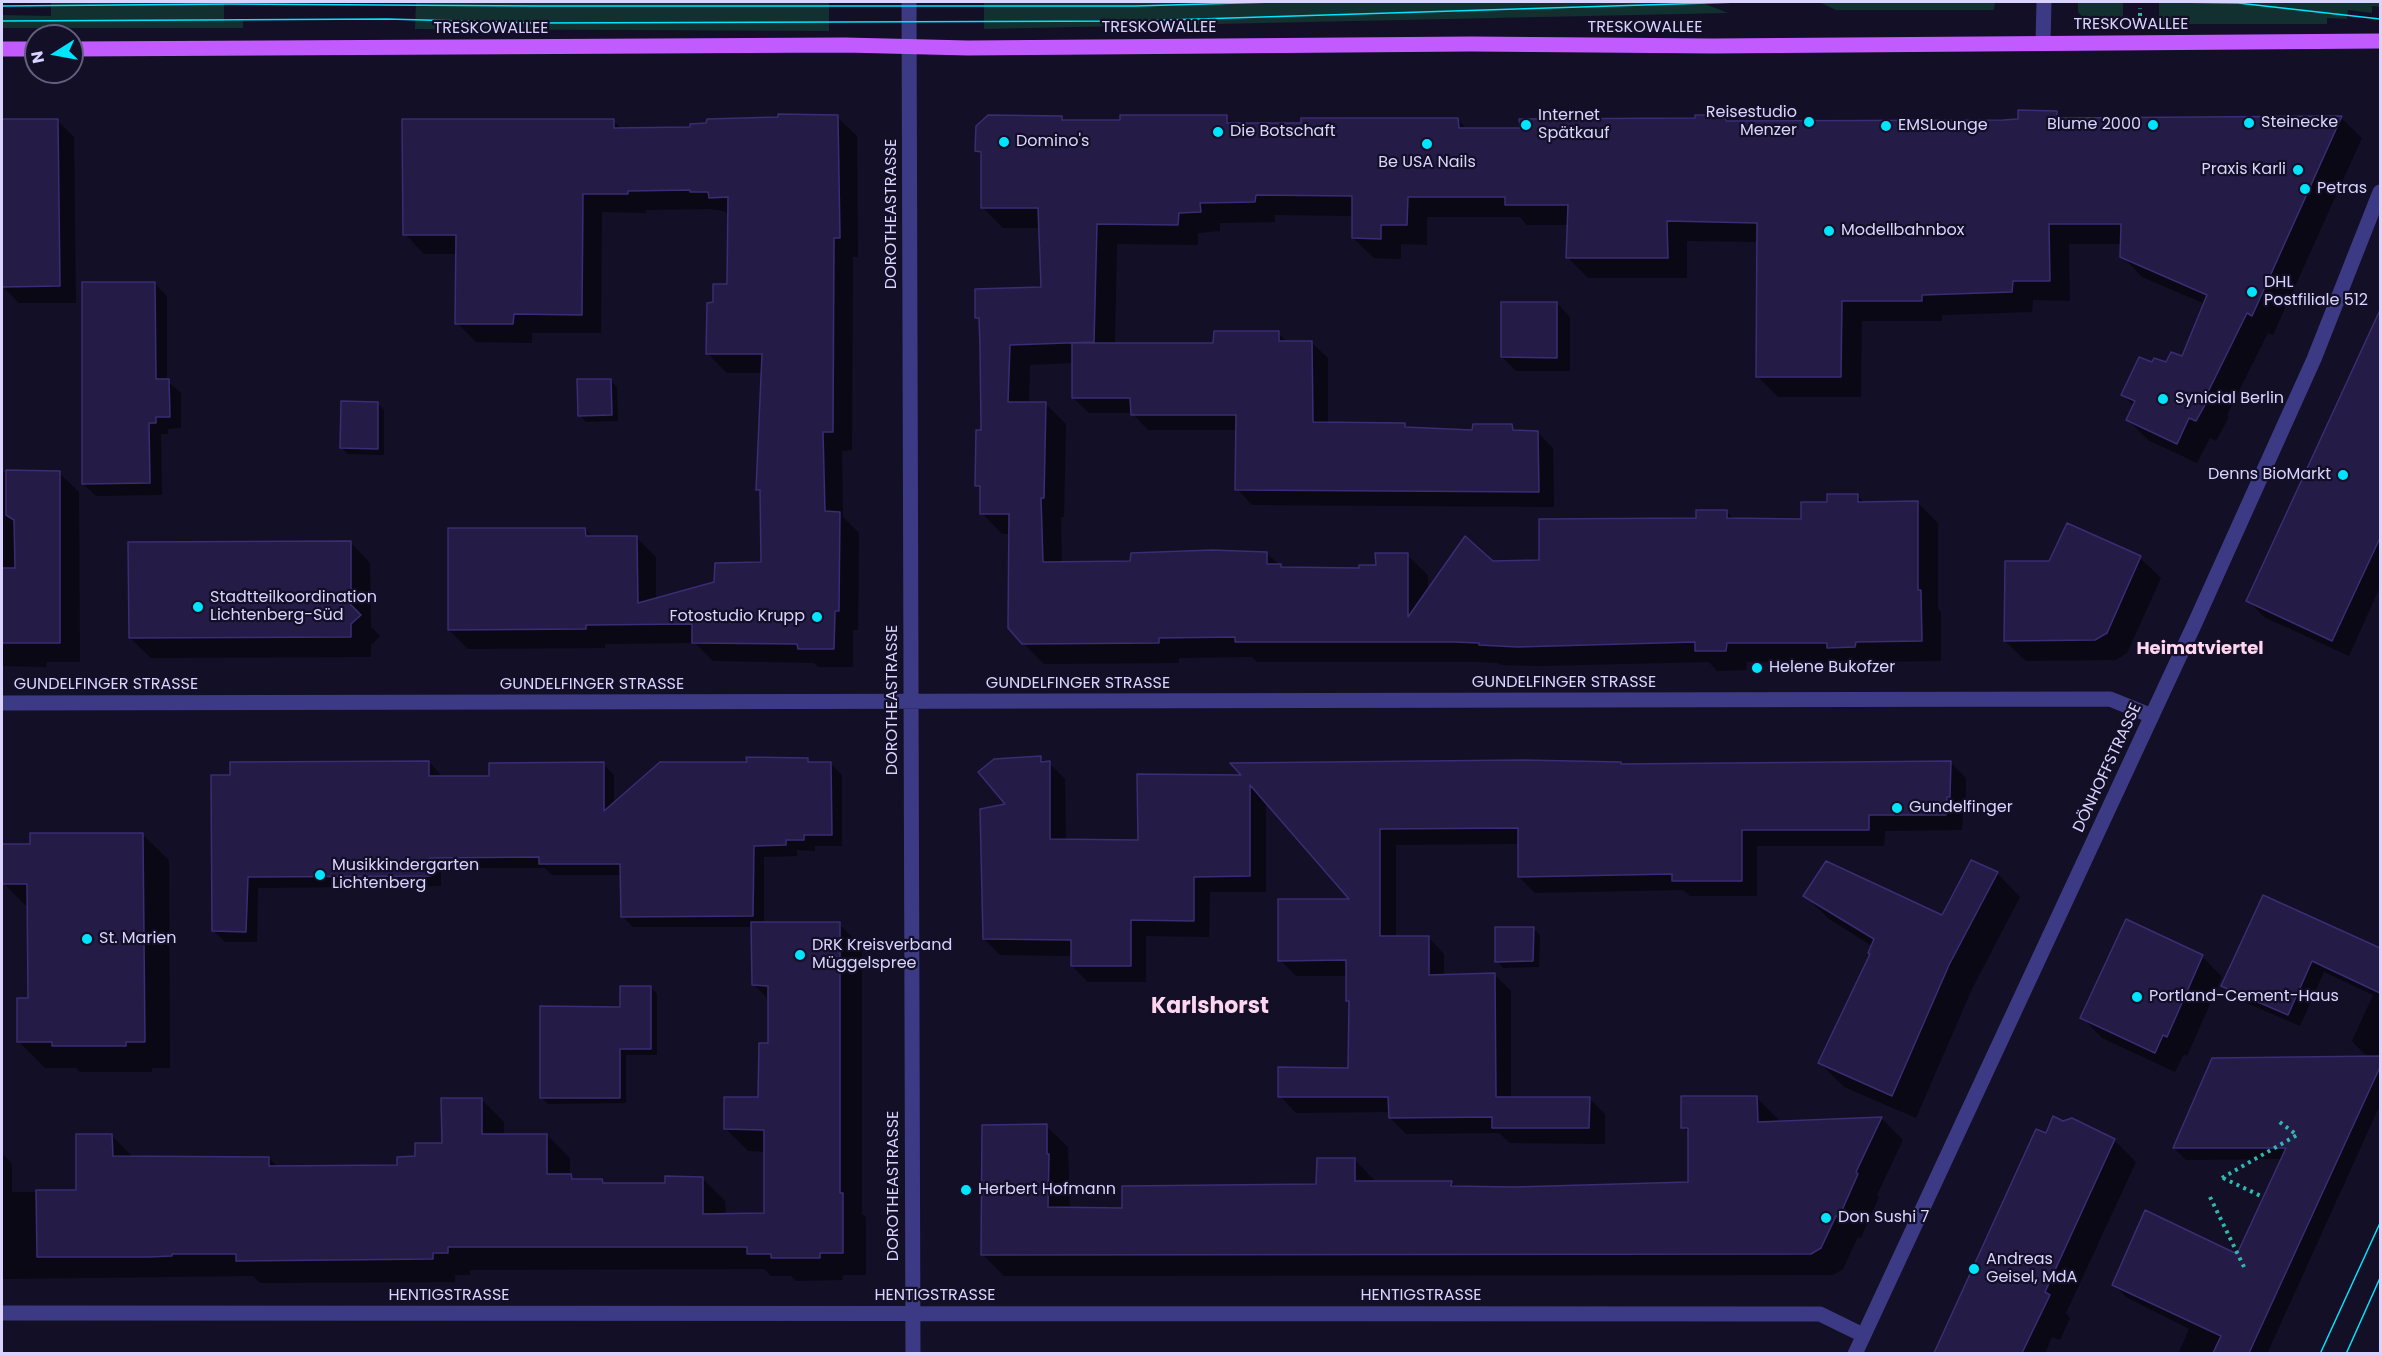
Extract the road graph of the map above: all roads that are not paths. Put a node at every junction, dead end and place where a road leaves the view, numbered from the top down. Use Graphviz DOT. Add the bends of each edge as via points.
graph roads {
  1 [pos="909,2"];
  2 [pos="2044,2"];
  3 [pos="2380,41"];
  4 [pos="2043,43"];
  5 [pos="909,47"];
  6 [pos="2,49"];
  7 [pos="24,49"];
  8 [pos="84,49"];
  9 [pos="2380,192"];
  10 [pos="911,702"];
  11 [pos="2,703"];
  12 [pos="2152,716"];
  13 [pos="2,1313"];
  14 [pos="913,1314"];
  15 [pos="1863,1335"];
  16 [pos="913,1353"];
  17 [pos="1854,1353"];
  1 -- 5 [label="street"];
  2 -- 4 [label="street"];
  3 -- 4 [label="main road, TRESKOWALLEE"];
  4 -- 5 [label="main road, TRESKOWALLEE"];
  5 -- 8 [label="main road, TRESKOWALLEE"];
  5 -- 10 [label="street, DOROTHEASTRASSE"];
  6 -- 7 [label="main road"];
  9 -- 12 [label="street, DÖNHOFFSTRASSE" via="2314,359"];
  10 -- 11 [label="street, GUNDELFINGER STRASSE"];
  10 -- 12 [label="street, GUNDELFINGER STRASSE" via="2110,699"];
  10 -- 14 [label="street, DOROTHEASTRASSE"];
  12 -- 15 [label="street, DÖNHOFFSTRASSE"];
  13 -- 14 [label="street, HENTIGSTRASSE"];
  14 -- 15 [label="street, HENTIGSTRASSE" via="1820,1314"];
  14 -- 16 [label="street, DOROTHEASTRASSE"];
  15 -- 17 [label="street, DÖNHOFFSTRASSE"];
}
